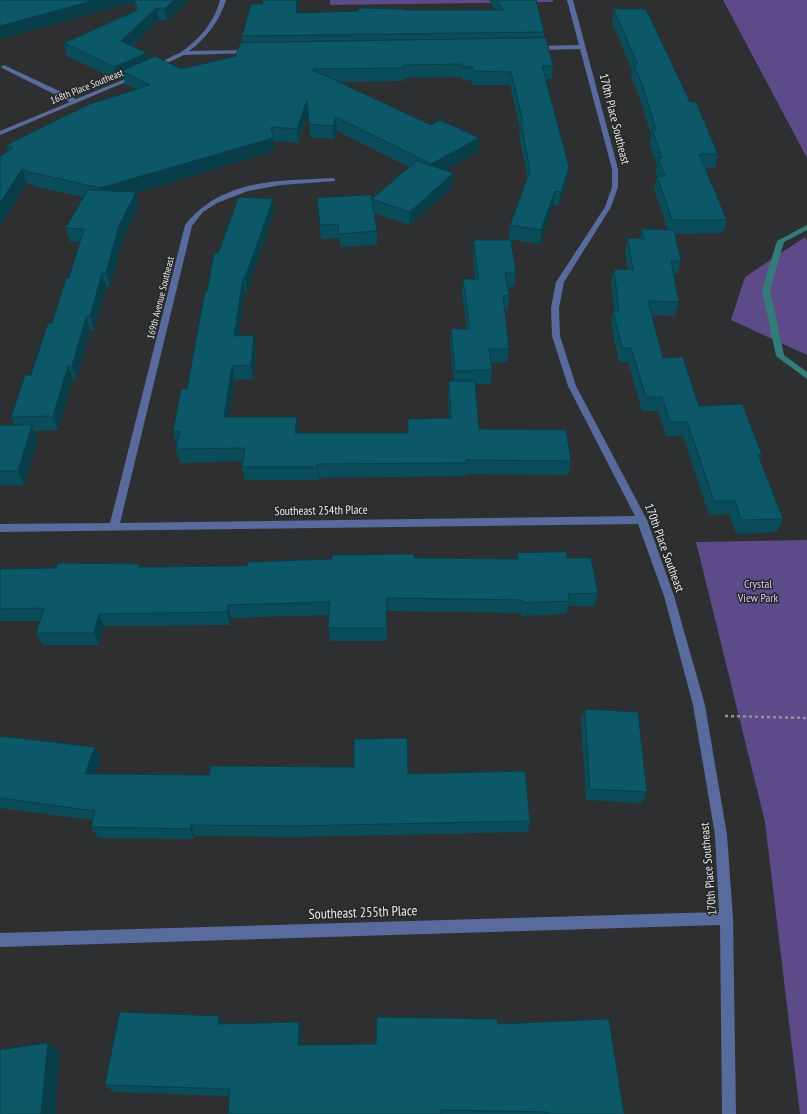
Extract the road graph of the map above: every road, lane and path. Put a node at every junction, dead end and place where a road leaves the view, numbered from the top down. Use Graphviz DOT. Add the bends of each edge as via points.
graph roads {
  1 [pos="224,0"];
  2 [pos="570,0"];
  3 [pos="582,47"];
  4 [pos="526,48"];
  5 [pos="184,52"];
  6 [pos="255,52"];
  7 [pos="4,67"];
  8 [pos="74,101"];
  9 [pos="0,133"];
  10 [pos="333,180"];
  11 [pos="642,520"];
  12 [pos="114,527"];
  13 [pos="0,528"];
  14 [pos="700,715"];
  15 [pos="807,718"];
  16 [pos="726,918"];
  17 [pos="0,940"];
  18 [pos="729,1114"];
  1 -- 5 [label="street, 168th Place Southeast" via="222,9 210,28"];
  2 -- 3 [label="street, 170th Place Southeast"];
  3 -- 4 [label="street"];
  3 -- 11 [label="street, 170th Place Southeast" via="615,169 615,187 608,207 560,282 555,308 556,336 572,386"];
  5 -- 6 [label="street"];
  5 -- 8 [label="street, 168th Place Southeast" via="133,77"];
  7 -- 8 [label="street"];
  8 -- 9 [label="street, 168th Place Southeast"];
  10 -- 12 [label="street, 169th Avenue Southeast" via="262,185 230,195 202,211 189,225"];
  11 -- 12 [label="street, Southeast 254th Place"];
  11 -- 14 [label="street, 170th Place Southeast" via="669,596"];
  12 -- 13 [label="street, Southeast 254th Place"];
  14 -- 15 [label="path"];
  14 -- 16 [label="street, 170th Place Southeast" via="721,835"];
  16 -- 17 [label="street, Southeast 255th Place"];
  16 -- 18 [label="street, 170th Place Southeast"];
}
